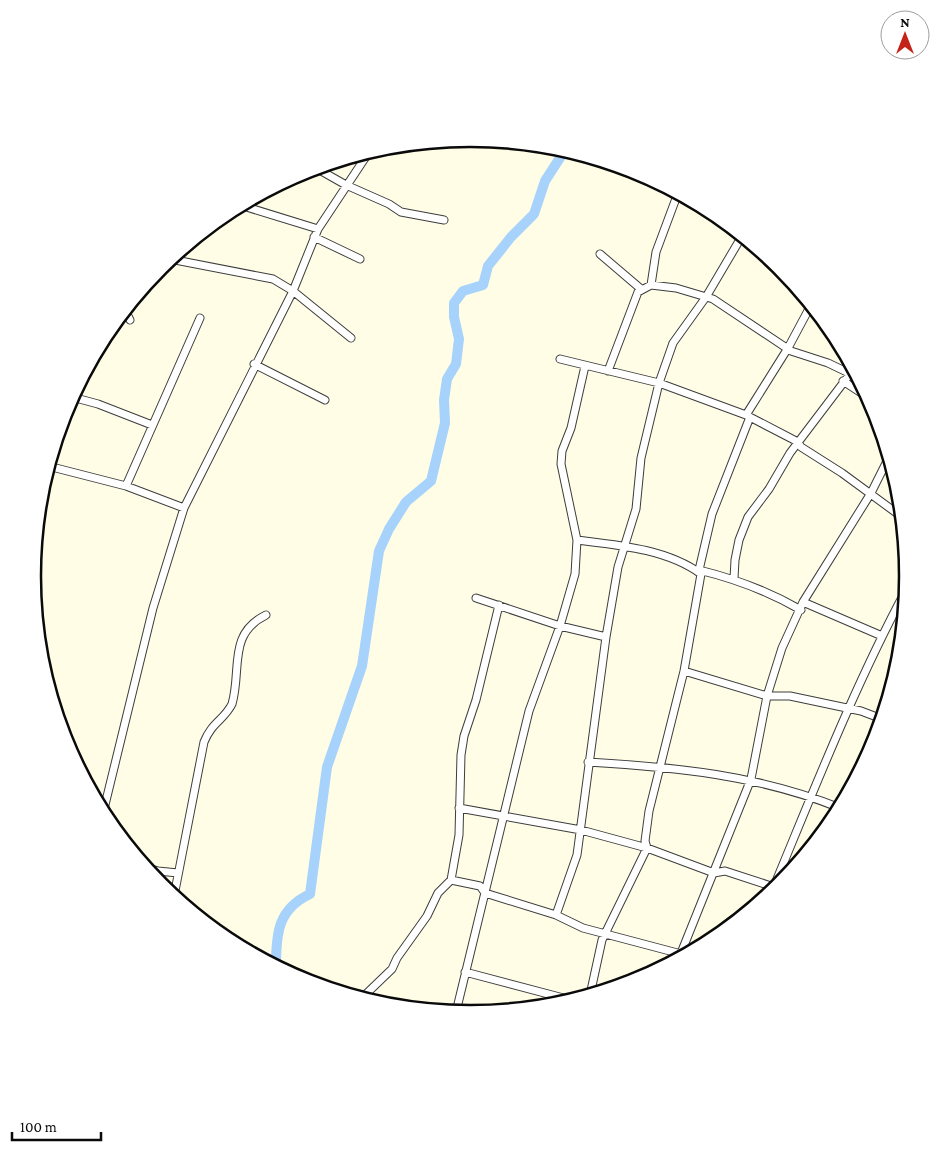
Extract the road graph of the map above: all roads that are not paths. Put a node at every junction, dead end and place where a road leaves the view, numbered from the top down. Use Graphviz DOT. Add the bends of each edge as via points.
graph roads {
  1 [pos="363,161"];
  2 [pos="325,173"];
  3 [pos="346,185"];
  4 [pos="675,200"];
  5 [pos="251,208"];
  6 [pos="444,220"];
  7 [pos="318,229"];
  8 [pos="314,238"];
  9 [pos="738,242"];
  10 [pos="600,254"];
  11 [pos="360,259"];
  12 [pos="180,261"];
  13 [pos="651,285"];
  14 [pos="641,289"];
  15 [pos="293,291"];
  16 [pos="706,297"];
  17 [pos="807,312"];
  18 [pos="200,318"];
  19 [pos="351,338"];
  20 [pos="788,348"];
  21 [pos="560,359"];
  22 [pos="254,364"];
  23 [pos="585,366"];
  24 [pos="845,370"];
  25 [pos="608,371"];
  26 [pos="849,375"];
  27 [pos="843,382"];
  28 [pos="659,383"];
  29 [pos="857,391"];
  30 [pos="79,399"];
  31 [pos="325,400"];
  32 [pos="748,416"];
  33 [pos="152,425"];
  34 [pos="798,442"];
  35 [pos="884,466"];
  36 [pos="55,468"];
  37 [pos="126,486"];
  38 [pos="871,493"];
  39 [pos="184,508"];
  40 [pos="894,511"];
  41 [pos="577,540"];
  42 [pos="624,546"];
  43 [pos="702,561"];
  44 [pos="687,564"];
  45 [pos="700,572"];
  46 [pos="734,578"];
  47 [pos="476,598"];
  48 [pos="803,602"];
  49 [pos="499,606"];
  50 [pos="898,606"];
  51 [pos="801,610"];
  52 [pos="266,615"];
  53 [pos="560,626"];
  54 [pos="882,636"];
  55 [pos="606,637"];
  56 [pos="684,671"];
  57 [pos="767,696"];
  58 [pos="848,709"];
  59 [pos="875,716"];
  60 [pos="588,762"];
  61 [pos="659,766"];
  62 [pos="751,779"];
  63 [pos="811,796"];
  64 [pos="106,801"];
  65 [pos="832,805"];
  66 [pos="459,808"];
  67 [pos="502,815"];
  68 [pos="581,830"];
  69 [pos="647,848"];
  70 [pos="782,870"];
  71 [pos="159,871"];
  72 [pos="178,872"];
  73 [pos="714,873"];
  74 [pos="451,880"];
  75 [pos="766,886"];
  76 [pos="175,887"];
  77 [pos="485,892"];
  78 [pos="556,915"];
  79 [pos="605,933"];
  80 [pos="685,946"];
  81 [pos="674,953"];
  82 [pos="465,972"];
  83 [pos="592,987"];
  84 [pos="367,992"];
  85 [pos="556,996"];
  86 [pos="458,1005"];
  1 -- 3 [label="street"];
  2 -- 3 [label="street"];
  3 -- 6 [label="street" via="400,212"];
  3 -- 7 [label="street"];
  4 -- 13 [label="street" via="656,252"];
  5 -- 7 [label="street"];
  7 -- 8 [label="street"];
  8 -- 11 [label="street"];
  8 -- 15 [label="street"];
  9 -- 16 [label="street"];
  10 -- 14 [label="street"];
  12 -- 15 [label="street" via="273,279"];
  13 -- 14 [label="street"];
  13 -- 16 [label="street"];
  14 -- 25 [label="street"];
  15 -- 19 [label="street"];
  15 -- 22 [label="street"];
  16 -- 20 [label="street"];
  16 -- 28 [label="street" via="673,344"];
  17 -- 20 [label="street"];
  18 -- 33 [label="street"];
  20 -- 24 [label="street"];
  20 -- 32 [label="street"];
  21 -- 23 [label="street"];
  22 -- 31 [label="street"];
  22 -- 39 [label="street"];
  23 -- 25 [label="street"];
  23 -- 41 [label="street" via="561,464"];
  25 -- 28 [label="street"];
  26 -- 27 [label="street"];
  27 -- 29 [label="street"];
  27 -- 34 [label="street"];
  28 -- 32 [label="street"];
  28 -- 42 [label="street" via="641,458 636,509"];
  30 -- 33 [label="street"];
  32 -- 34 [label="street"];
  32 -- 43 [label="street" via="712,514"];
  33 -- 37 [label="street"];
  34 -- 38 [label="street"];
  34 -- 46 [label="street" via="748,517 739,540"];
  35 -- 38 [label="street"];
  36 -- 37 [label="street"];
  37 -- 39 [label="street"];
  38 -- 40 [label="street"];
  38 -- 48 [label="street"];
  39 -- 64 [label="street" via="153,608"];
  41 -- 42 [label="street"];
  41 -- 53 [label="street" via="575,574"];
  42 -- 44 [label="street"];
  42 -- 55 [label="street"];
  43 -- 44 [label="street"];
  43 -- 45 [label="street"];
  44 -- 45 [label="street"];
  45 -- 46 [label="street"];
  45 -- 56 [label="street"];
  46 -- 51 [label="street"];
  47 -- 49 [label="street"];
  48 -- 51 [label="street"];
  48 -- 54 [label="street"];
  49 -- 53 [label="street"];
  49 -- 66 [label="street" via="464,736"];
  50 -- 54 [label="street"];
  51 -- 57 [label="street" via="782,648"];
  52 -- 72 [label="street" via="249,626 243,635 232,704 228,712 212,725 204,742"];
  53 -- 55 [label="street"];
  53 -- 67 [label="street" via="529,711"];
  54 -- 58 [label="street"];
  55 -- 60 [label="street"];
  56 -- 57 [label="street"];
  56 -- 61 [label="street"];
  57 -- 58 [label="street" via="790,696"];
  57 -- 62 [label="street"];
  58 -- 59 [label="street"];
  58 -- 63 [label="street"];
  60 -- 61 [label="street"];
  60 -- 68 [label="street"];
  61 -- 62 [label="street"];
  61 -- 69 [label="street" via="648,811"];
  62 -- 63 [label="street"];
  62 -- 73 [label="street"];
  63 -- 65 [label="street"];
  63 -- 70 [label="street"];
  66 -- 67 [label="street"];
  66 -- 74 [label="street" via="459,835"];
  67 -- 68 [label="street"];
  67 -- 77 [label="street"];
  68 -- 69 [label="street"];
  68 -- 78 [label="street" via="577,854"];
  69 -- 73 [label="street"];
  69 -- 79 [label="street"];
  71 -- 72 [label="street"];
  72 -- 76 [label="street"];
  73 -- 75 [label="street" via="725,871"];
  73 -- 80 [label="street"];
  74 -- 77 [label="street" via="480,886"];
  74 -- 84 [label="street" via="438,893 392,969"];
  77 -- 78 [label="street"];
  77 -- 82 [label="street"];
  78 -- 79 [label="street" via="582,928"];
  79 -- 81 [label="street"];
  79 -- 83 [label="street"];
  82 -- 85 [label="street"];
  82 -- 86 [label="street"];
}
